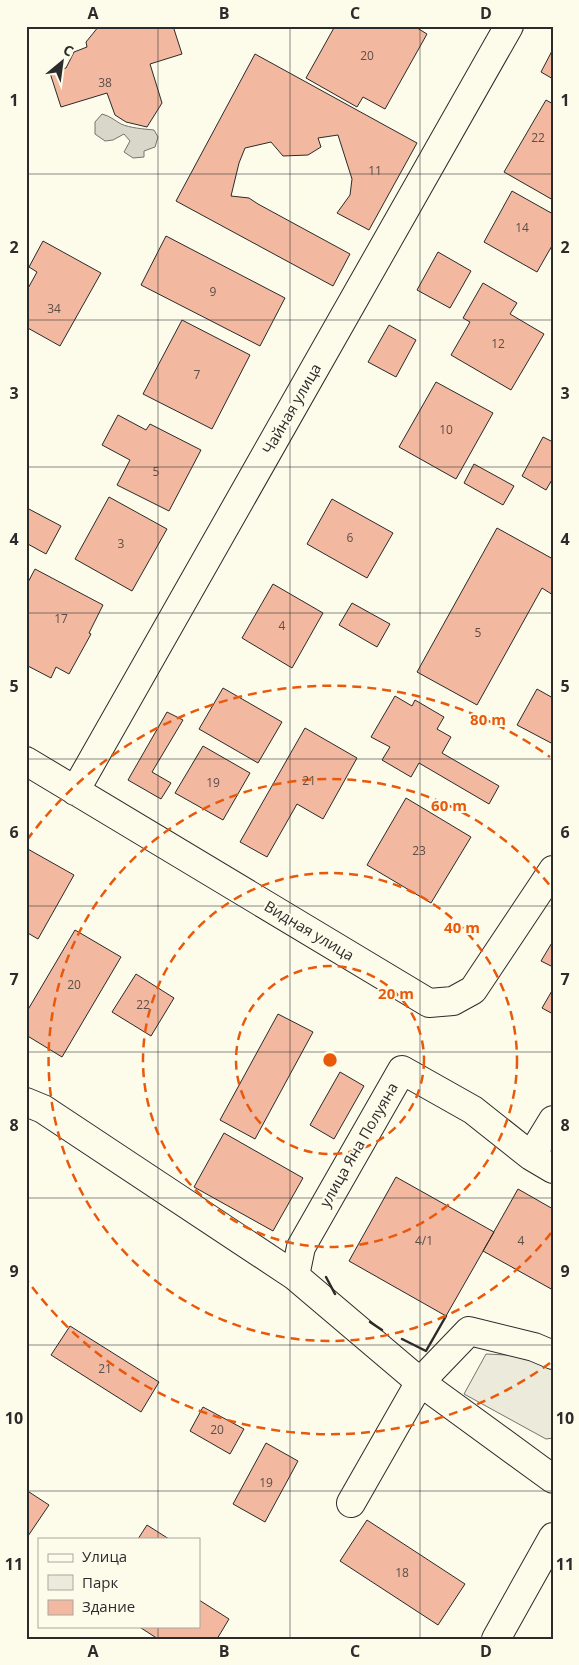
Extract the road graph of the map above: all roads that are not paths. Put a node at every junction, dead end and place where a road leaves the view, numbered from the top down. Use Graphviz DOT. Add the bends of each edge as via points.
graph roads {
  1 [pos="509,26"];
  2 [pos="26,761"];
  3 [pos="75,791"];
  4 [pos="553,870"];
  5 [pos="26,1102"];
  6 [pos="553,1120"];
  7 [pos="542,1162"];
  8 [pos="295,1276"];
  9 [pos="553,1355"];
  10 [pos="420,1382"];
  11 [pos="553,1479"];
  12 [pos="351,1503"];
  13 [pos="553,1537"];
  14 [pos="496,1639"];
  1 -- 3 [label="street, Чайная улица"];
  2 -- 3 [label="street, Видная улица"];
  3 -- 4 [label="street, Видная улица" via="430,1003 452,1001 473,990"];
  5 -- 8 [label="street" via="43,1109"];
  6 -- 7 [label="street"];
  7 -- 8 [label="street, улица Яна Полуяна" via="473,1110 402,1070 301,1248"];
  8 -- 10 [label="street"];
  9 -- 10 [label="street" via="469,1331"];
  10 -- 11 [label="street"];
  10 -- 12 [label="street"];
  13 -- 14 [label="street"];
}
